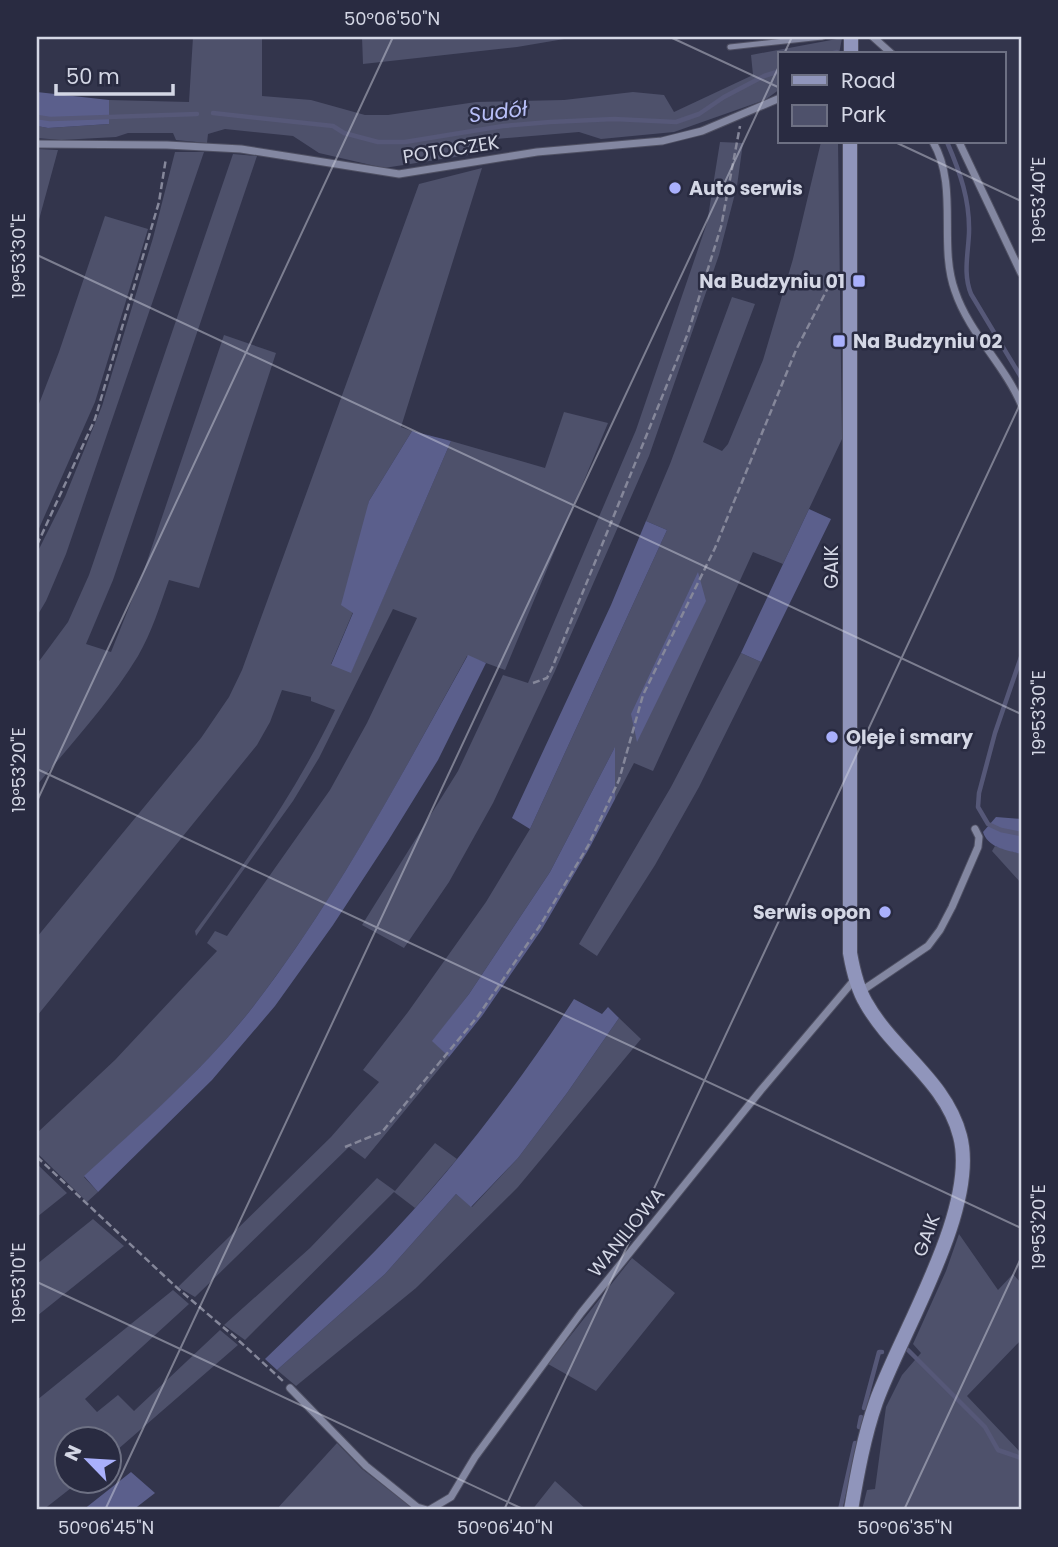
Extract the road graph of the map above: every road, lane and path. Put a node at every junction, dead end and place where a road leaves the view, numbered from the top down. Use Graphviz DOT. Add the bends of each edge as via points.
graph roads {
  1 [pos="822,37"];
  2 [pos="873,37"];
  3 [pos="730,47"];
  4 [pos="890,52"];
  5 [pos="778,99"];
  6 [pos="742,115"];
  7 [pos="37,144"];
  8 [pos="850,144"];
  9 [pos="934,144"];
  10 [pos="960,144"];
  11 [pos="167,145"];
  12 [pos="838,268"];
  13 [pos="1021,273"];
  14 [pos="1021,404"];
  15 [pos="37,545"];
  16 [pos="533,682"];
  17 [pos="975,829"];
  18 [pos="858,985"];
  19 [pos="345,1147"];
  20 [pos="37,1157"];
  21 [pos="290,1388"];
  22 [pos="428,1510"];
  23 [pos="851,1510"];
  1 -- 3 [label="lane"];
  2 -- 4 [label="street"];
  5 -- 6 [label="street, POTOCZEK"];
  6 -- 11 [label="street, POTOCZEK" via="663,141 537,152 399,174 241,149"];
  6 -- 16 [label="path" via="721,227 688,333 552,668 547,678"];
  7 -- 11 [label="street, POTOCZEK"];
  8 -- 18 [label="street, GAIK" via="850,953"];
  9 -- 14 [label="street" via="943,167 954,290"];
  10 -- 13 [label="street"];
  11 -- 15 [label="path" via="159,202 95,419"];
  12 -- 19 [label="path" via="796,350 715,548 643,695 619,780 587,846 539,928 478,1016 382,1132"];
  17 -- 18 [label="street" via="978,847 928,947"];
  18 -- 22 [label="street, WANILIOWA" via="761,1090 581,1313 451,1497"];
  18 -- 23 [label="street, GAIK" via="872,1013 948,1107 961,1140 963,1168 952,1223 938,1262 875,1405"];
  20 -- 21 [label="path"];
  21 -- 22 [label="street, WANILIOWA" via="366,1466 417,1507"];
}
